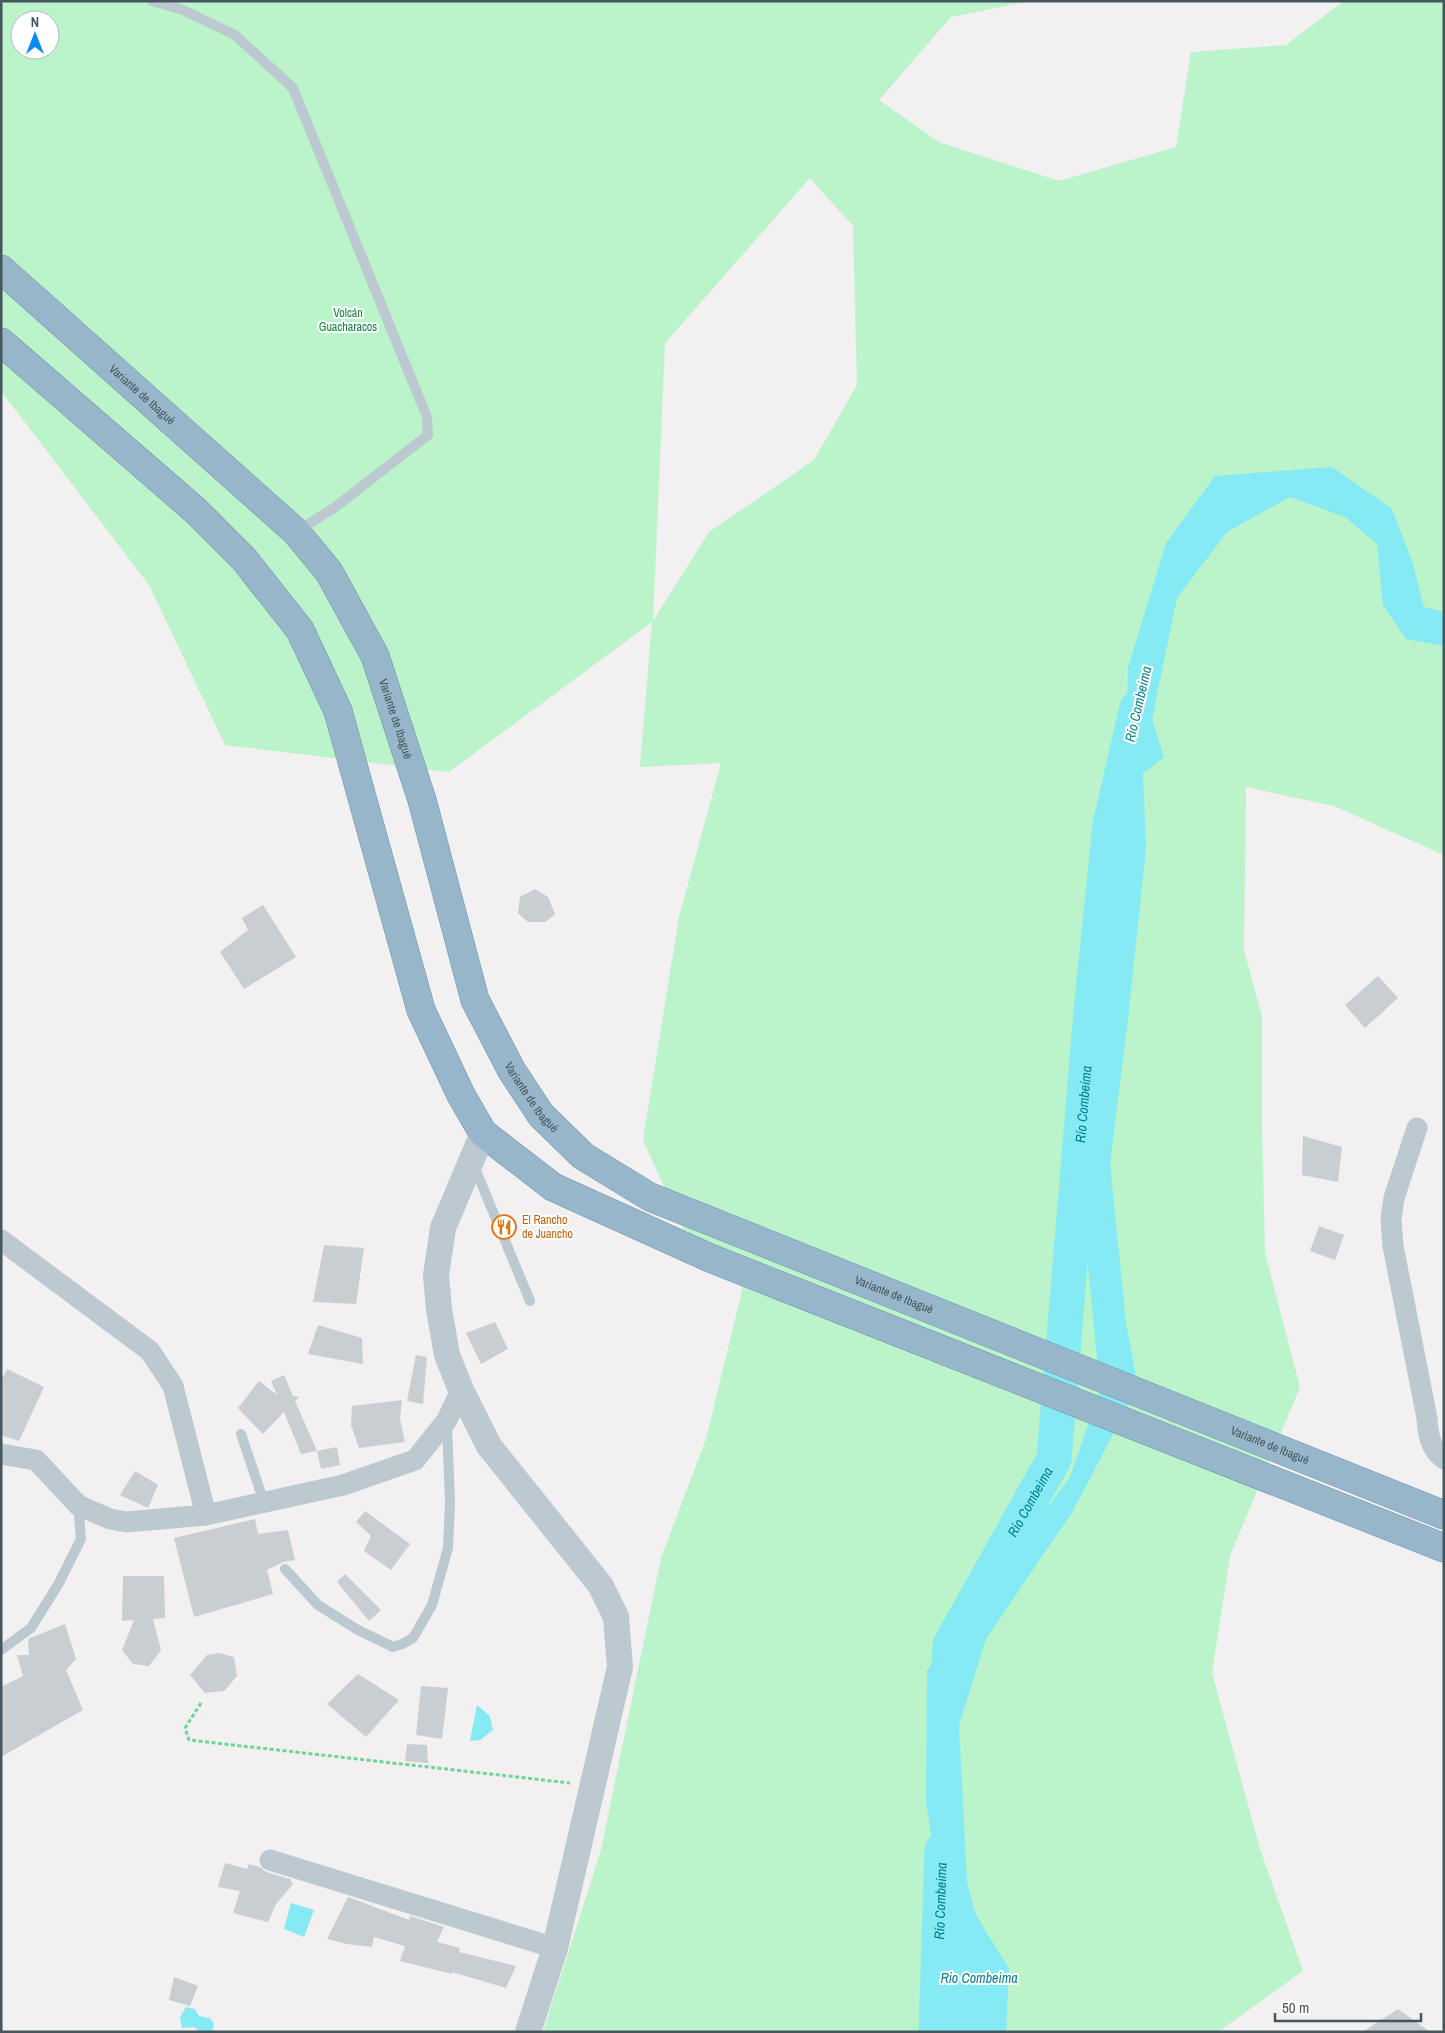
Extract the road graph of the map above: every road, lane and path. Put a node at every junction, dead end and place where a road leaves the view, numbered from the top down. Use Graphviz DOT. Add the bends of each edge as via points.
graph roads {
  1 [pos="152,1"];
  2 [pos="1,269"];
  3 [pos="1,342"];
  4 [pos="296,532"];
  5 [pos="1417,1128"];
  6 [pos="483,1133"];
  7 [pos="472,1163"];
  8 [pos="1,1240"];
  9 [pos="530,1300"];
  10 [pos="461,1390"];
  11 [pos="447,1420"];
  12 [pos="241,1434"];
  13 [pos="1,1454"];
  14 [pos="1444,1459"];
  15 [pos="264,1502"];
  16 [pos="78,1505"];
  17 [pos="206,1515"];
  18 [pos="1444,1515"];
  19 [pos="1444,1548"];
  20 [pos="285,1569"];
  21 [pos="1,1650"];
  22 [pos="201,1703"];
  23 [pos="593,1786"];
  24 [pos="270,1860"];
  25 [pos="555,1948"];
  26 [pos="528,2032"];
  1 -- 4 [label="lane" via="182,10 235,35 293,88 427,417 428,435 334,508"];
  2 -- 4 [label="highway, Variante de Ibagué"];
  3 -- 6 [label="highway" via="196,511 244,559 300,630 338,711 421,1010 461,1095"];
  4 -- 18 [label="highway, Variante de Ibagué" via="329,572 375,656 422,800 475,1000 512,1071 541,1114 583,1156 650,1197"];
  5 -- 14 [label="street" via="1394,1198 1392,1246 1428,1438 1435,1452"];
  6 -- 7 [label="street"];
  6 -- 19 [label="highway" via="553,1188 710,1258"];
  7 -- 9 [label="lane"];
  7 -- 10 [label="street" via="443,1228 436,1275 447,1355"];
  8 -- 17 [label="street" via="150,1351 173,1386"];
  10 -- 11 [label="street"];
  10 -- 23 [label="street" via="489,1446 601,1586 616,1617 620,1667"];
  11 -- 15 [label="street" via="415,1460 343,1485"];
  11 -- 20 [label="lane" via="448,1548 432,1606 413,1638 393,1647 358,1630 318,1604"];
  12 -- 15 [label="lane"];
  13 -- 16 [label="street" via="36,1460"];
  15 -- 17 [label="street"];
  16 -- 17 [label="street" via="110,1519 126,1522"];
  16 -- 21 [label="lane" via="81,1539 59,1584 31,1628"];
  22 -- 23 [label="path" via="185,1728 189,1740"];
  23 -- 25 [label="street"];
  24 -- 25 [label="street"];
  25 -- 26 [label="street"];
}
